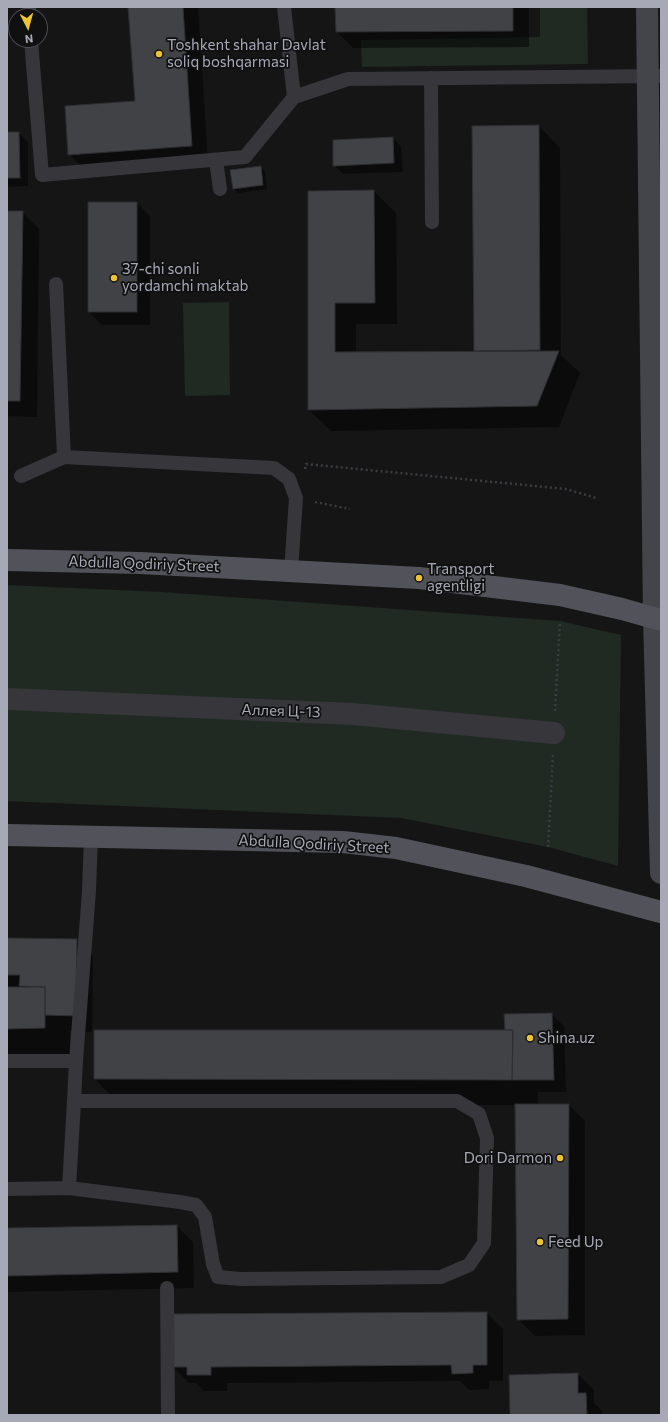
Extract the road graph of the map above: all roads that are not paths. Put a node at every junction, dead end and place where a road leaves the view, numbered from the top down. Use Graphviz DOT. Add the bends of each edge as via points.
graph roads {
  1 [pos="284,7"];
  2 [pos="647,7"];
  3 [pos="32,48"];
  4 [pos="655,76"];
  5 [pos="432,78"];
  6 [pos="294,97"];
  7 [pos="216,160"];
  8 [pos="220,189"];
  9 [pos="432,222"];
  10 [pos="56,284"];
  11 [pos="64,457"];
  12 [pos="20,476"];
  13 [pos="7,560"];
  14 [pos="291,571"];
  15 [pos="658,619"];
  16 [pos="7,700"];
  17 [pos="554,733"];
  18 [pos="7,835"];
  19 [pos="91,836"];
  20 [pos="661,873"];
  21 [pos="661,912"];
  22 [pos="7,1061"];
  23 [pos="76,1061"];
  24 [pos="74,1101"];
  25 [pos="69,1188"];
  26 [pos="7,1189"];
  27 [pos="166,1288"];
  28 [pos="168,1415"];
  1 -- 6 [label="lane"];
  2 -- 4 [label="main road"];
  3 -- 7 [label="lane" via="42,175"];
  4 -- 5 [label="lane"];
  4 -- 15 [label="main road"];
  5 -- 6 [label="lane" via="348,79"];
  5 -- 9 [label="lane"];
  6 -- 7 [label="lane" via="245,157"];
  7 -- 8 [label="lane"];
  10 -- 11 [label="lane"];
  11 -- 12 [label="lane"];
  11 -- 14 [label="lane" via="274,468 289,479 296,498"];
  13 -- 14 [label="main road, Abdulla Qodiriy Street" via="140,563"];
  14 -- 15 [label="main road, Abdulla Qodiriy Street" via="419,578 560,595 622,608"];
  15 -- 20 [label="main road"];
  16 -- 17 [label="street, Аллея Ц-13" via="353,714"];
  18 -- 19 [label="main road, Abdulla Qodiriy Street"];
  19 -- 21 [label="main road, Abdulla Qodiriy Street" via="343,842 396,848 526,876"];
  19 -- 23 [label="lane"];
  22 -- 23 [label="lane"];
  23 -- 24 [label="lane"];
  24 -- 25 [label="lane"];
  24 -- 25 [label="lane" via="457,1101 479,1114 487,1138 484,1243 469,1265 441,1278 218,1277 213,1264 205,1217 196,1205"];
  25 -- 26 [label="lane"];
  27 -- 28 [label="lane"];
}
